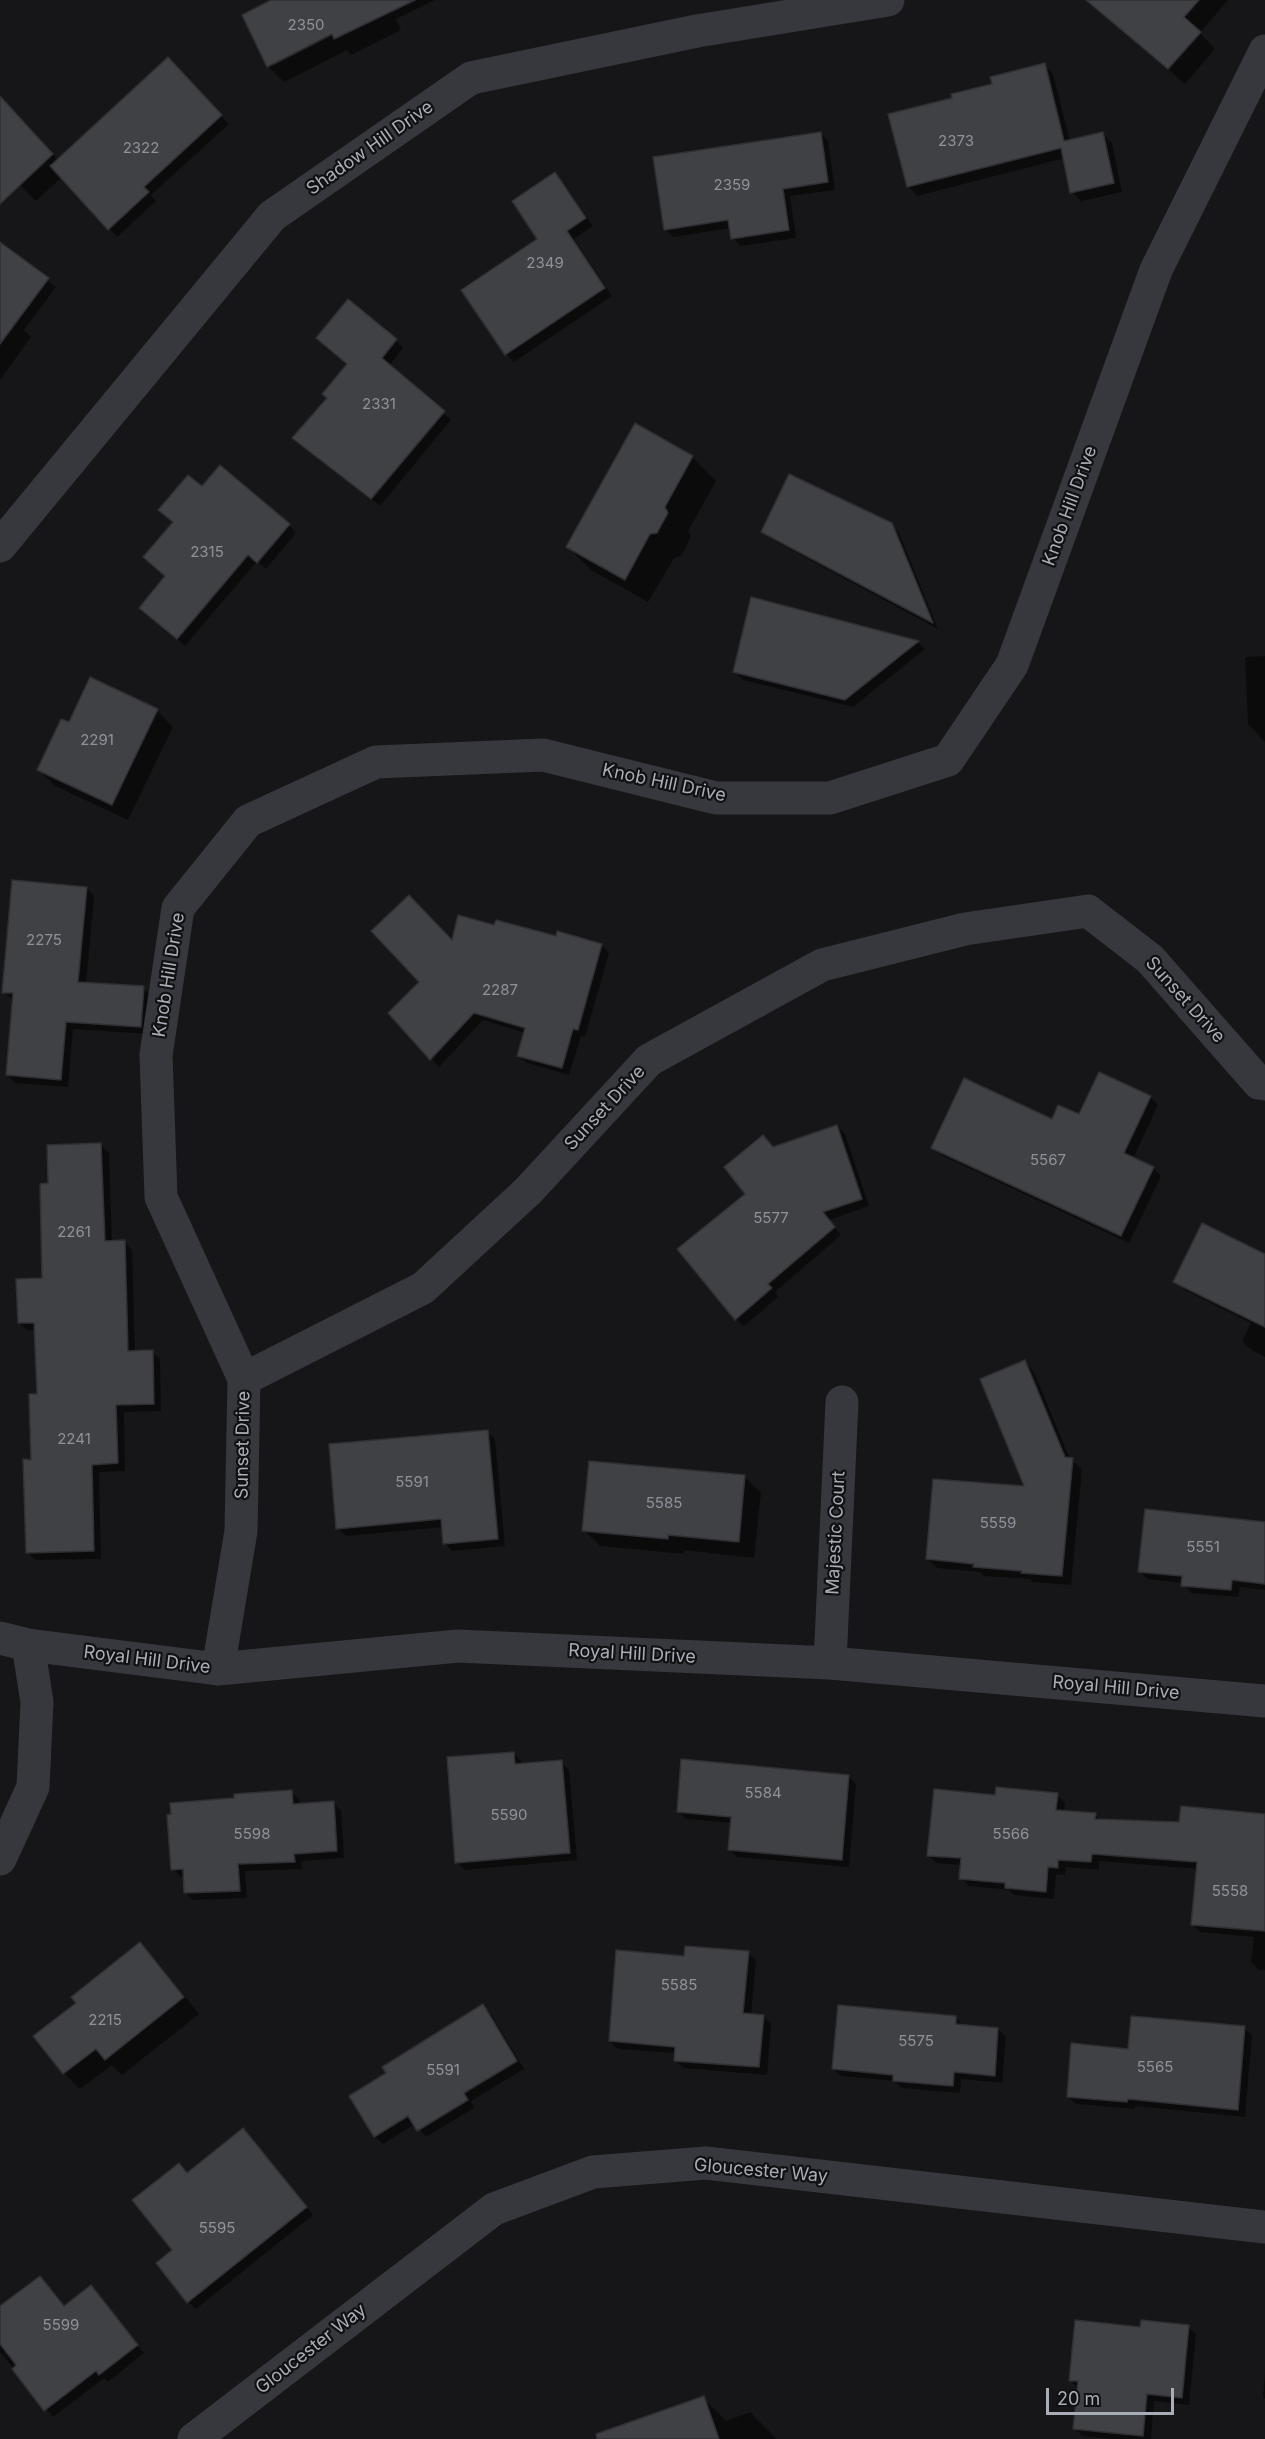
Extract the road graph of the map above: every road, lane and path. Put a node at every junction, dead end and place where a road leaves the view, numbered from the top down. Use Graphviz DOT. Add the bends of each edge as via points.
graph roads {
  1 [pos="888,0"];
  2 [pos="1265,51"];
  3 [pos="0,546"];
  4 [pos="1265,1084"];
  5 [pos="244,1379"];
  6 [pos="842,1402"];
  7 [pos="14,1641"];
  8 [pos="830,1663"];
  9 [pos="218,1668"];
  10 [pos="1265,1701"];
  11 [pos="0,1859"];
  12 [pos="1265,2227"];
  13 [pos="194,2439"];
  1 -- 3 [label="street, Shadow Hill Drive" via="697,31 471,78 272,216"];
  2 -- 5 [label="street, Knob Hill Drive" via="1156,270 1012,665 948,760 830,798 716,798 543,755 376,762 248,821 177,908 156,1055 161,1197"];
  4 -- 5 [label="street, Sunset Drive" via="1258,1083 1150,958 1088,911 965,929 822,965 649,1060 528,1191 423,1288"];
  5 -- 9 [label="street, Sunset Drive" via="242,1531"];
  6 -- 8 [label="street, Majestic Court"];
  7 -- 9 [label="street, Royal Hill Drive"];
  7 -- 11 [label="street" via="37,1702 33,1787"];
  8 -- 9 [label="street, Royal Hill Drive" via="458,1646"];
  8 -- 10 [label="street, Royal Hill Drive"];
  12 -- 13 [label="street, Gloucester Way" via="706,2163 593,2172 494,2209"];
}
